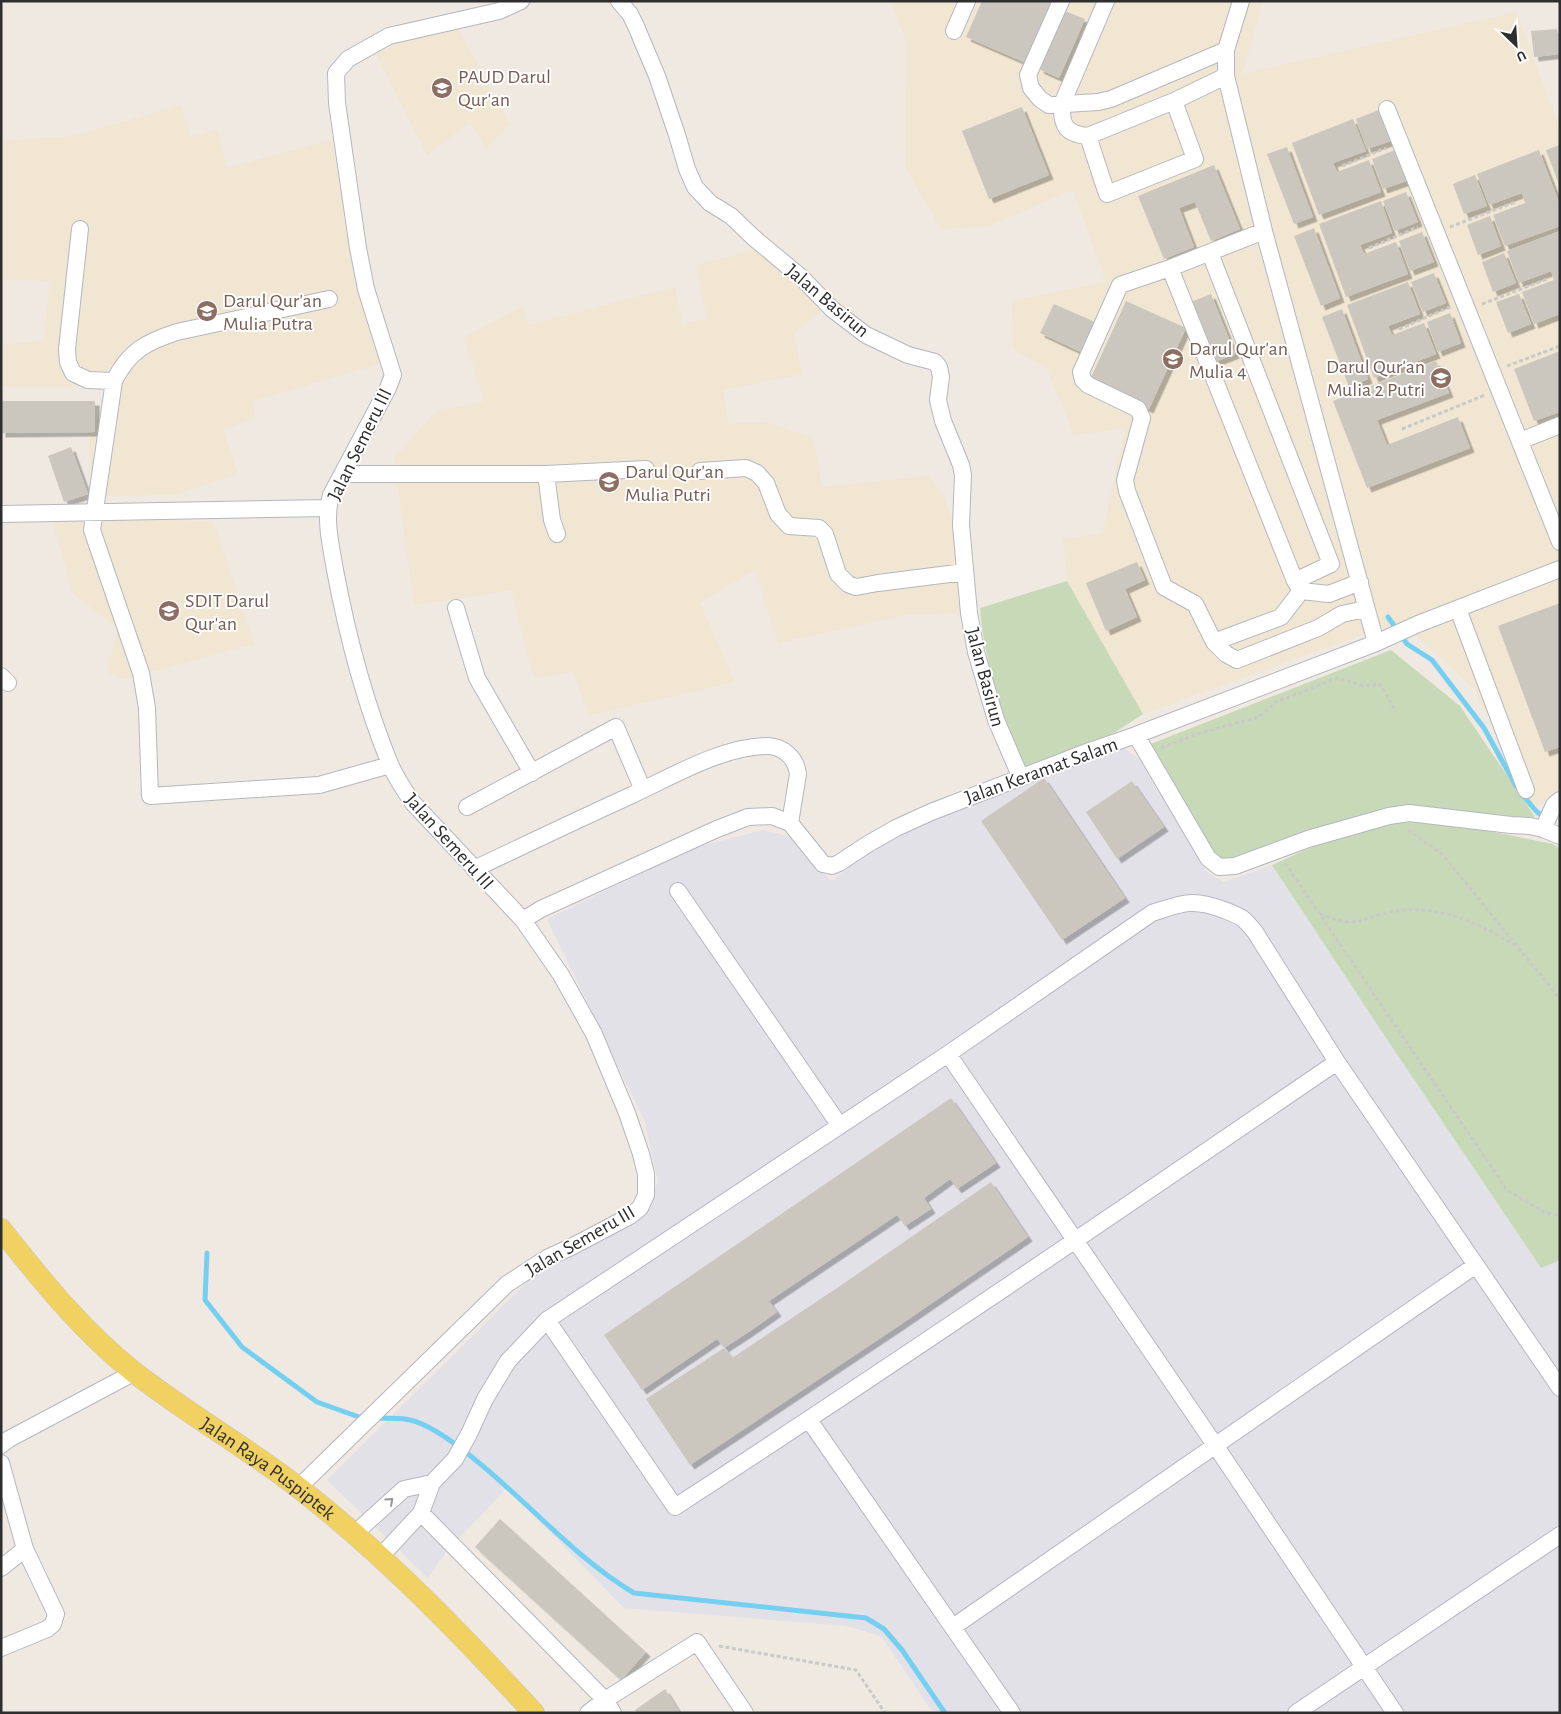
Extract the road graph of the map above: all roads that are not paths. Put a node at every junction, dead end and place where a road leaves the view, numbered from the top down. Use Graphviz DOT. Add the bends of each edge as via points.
graph roads {
  1 [pos="521,1"];
  2 [pos="619,1"];
  3 [pos="967,1"];
  4 [pos="1060,1"];
  5 [pos="1106,1"];
  6 [pos="1241,1"];
  7 [pos="954,31"];
  8 [pos="1226,50"];
  9 [pos="1226,76"];
  10 [pos="1174,101"];
  11 [pos="1062,104"];
  12 [pos="1387,109"];
  13 [pos="1088,136"];
  14 [pos="80,229"];
  15 [pos="1264,231"];
  16 [pos="1210,253"];
  17 [pos="1170,268"];
  18 [pos="329,298"];
  19 [pos="114,381"];
  20 [pos="1560,425"];
  21 [pos="1520,441"];
  22 [pos="646,469"];
  23 [pos="700,471"];
  24 [pos="343,474"];
  25 [pos="546,474"];
  26 [pos="328,508"];
  27 [pos="93,512"];
  28 [pos="1,514"];
  29 [pos="557,534"];
  30 [pos="1560,542"];
  31 [pos="1560,569"];
  32 [pos="965,572"];
  33 [pos="1360,582"];
  34 [pos="1298,586"];
  35 [pos="456,608"];
  36 [pos="1458,608"];
  37 [pos="1366,609"];
  38 [pos="1281,617"];
  39 [pos="1290,639"];
  40 [pos="1383,639"];
  41 [pos="1214,642"];
  42 [pos="1136,736"];
  43 [pos="390,765"];
  44 [pos="532,773"];
  45 [pos="1020,778"];
  46 [pos="643,790"];
  47 [pos="1526,790"];
  48 [pos="468,807"];
  49 [pos="1550,816"];
  50 [pos="790,823"];
  51 [pos="1560,836"];
  52 [pos="474,868"];
  53 [pos="678,891"];
  54 [pos="523,920"];
  55 [pos="948,1054"];
  56 [pos="1336,1062"];
  57 [pos="840,1126"];
  58 [pos="1,1229"];
  59 [pos="1075,1241"];
  60 [pos="1476,1265"];
  61 [pos="547,1320"];
  62 [pos="135,1372"];
  63 [pos="1560,1388"];
  64 [pos="809,1420"];
  65 [pos="1,1445"];
  66 [pos="1215,1445"];
  67 [pos="1,1463"];
  68 [pos="432,1483"];
  69 [pos="298,1488"];
  70 [pos="421,1513"];
  71 [pos="354,1534"];
  72 [pos="1560,1535"];
  73 [pos="25,1549"];
  74 [pos="381,1556"];
  75 [pos="1,1568"];
  76 [pos="953,1627"];
  77 [pos="1,1648"];
  78 [pos="1364,1667"];
  79 [pos="609,1706"];
  80 [pos="534,1713"];
  81 [pos="588,1713"];
  82 [pos="745,1713"];
  83 [pos="1012,1713"];
  84 [pos="1296,1713"];
  85 [pos="1395,1713"];
  1 -- 24 [label="street, Jalan Semeru III" via="499,11 389,36 348,59 336,73 337,103 358,248 366,289 393,375"];
  2 -- 32 [label="street, Jalan Basirun" via="630,14 653,68 695,187 802,278 832,309 866,335 908,356 935,362 939,367 938,400 942,421 963,475 961,524"];
  3 -- 7 [label="street"];
  4 -- 11 [label="street" via="1028,75 1031,88 1040,99 1048,105"];
  5 -- 11 [label="street"];
  6 -- 8 [label="street"];
  8 -- 9 [label="street"];
  8 -- 11 [label="street" via="1111,99"];
  9 -- 10 [label="street"];
  9 -- 15 [label="street"];
  10 -- 13 [label="street"];
  10 -- 13 [label="street" via="1195,159 1106,194"];
  11 -- 13 [label="street" via="1061,115 1066,127 1075,135"];
  12 -- 21 [label="street"];
  14 -- 19 [label="street" via="68,362 73,373 88,380"];
  15 -- 16 [label="street"];
  15 -- 33 [label="street"];
  16 -- 17 [label="street"];
  16 -- 34 [label="street" via="1331,564"];
  17 -- 34 [label="street"];
  17 -- 41 [label="street" via="1120,285 1081,372 1088,384 1138,409 1142,418 1124,480 1127,491 1164,587 1196,604"];
  18 -- 19 [label="street" via="160,338 130,356"];
  19 -- 27 [label="street"];
  20 -- 21 [label="street"];
  21 -- 30 [label="street"];
  22 -- 25 [label="street"];
  23 -- 32 [label="street" via="746,468 756,473 766,483 778,514 789,526 818,528 825,534 838,574 848,584 856,587"];
  24 -- 25 [label="street"];
  24 -- 26 [label="street, Jalan Semeru III" via="331,495"];
  25 -- 29 [label="street"];
  26 -- 27 [label="street"];
  26 -- 43 [label="street, Jalan Semeru III" via="330,540 350,642"];
  27 -- 28 [label="street"];
  27 -- 43 [label="street" via="92,530 141,673 147,708 150,796 319,785"];
  31 -- 36 [label="street"];
  32 -- 45 [label="street, Jalan Basirun" via="969,612 983,681"];
  33 -- 34 [label="street" via="1329,594"];
  33 -- 37 [label="street"];
  34 -- 38 [label="street"];
  35 -- 44 [label="street" via="476,678"];
  36 -- 40 [label="street"];
  36 -- 47 [label="street"];
  37 -- 39 [label="street" via="1342,614"];
  37 -- 40 [label="street"];
  38 -- 39 [label="street" via="1291,628"];
  38 -- 41 [label="street"];
  39 -- 41 [label="street" via="1237,660"];
  40 -- 42 [label="street"];
  42 -- 45 [label="street, Jalan Keramat Salam"];
  42 -- 49 [label="street, Jalan Keramat Salam" via="1208,858 1219,867 1235,866 1317,836 1389,816 1409,813 1530,826"];
  43 -- 52 [label="street, Jalan Semeru III" via="412,803"];
  44 -- 46 [label="street" via="616,727"];
  44 -- 48 [label="street"];
  45 -- 50 [label="street, Jalan Keramat Salam" via="930,812 832,866 823,864"];
  46 -- 50 [label="street" via="693,765 734,752 773,747 788,753 797,767"];
  46 -- 52 [label="street"];
  49 -- 51 [label="street, Jalan Keramat Salam"];
  50 -- 54 [label="street" via="772,816 748,817 733,822"];
  52 -- 54 [label="street, Jalan Semeru III"];
  53 -- 57 [label="street"];
  54 -- 69 [label="street, Jalan Semeru III" via="561,975 594,1034 641,1154 646,1174 646,1196 640,1208 630,1216 547,1258 507,1284"];
  55 -- 56 [label="street" via="1152,913 1174,905 1198,902 1243,917"];
  55 -- 57 [label="street"];
  55 -- 59 [label="street"];
  56 -- 59 [label="street"];
  56 -- 60 [label="street"];
  57 -- 61 [label="street"];
  58 -- 62 [label="main road, Jalan Raya Puspiptek" via="78,1321"];
  59 -- 64 [label="street"];
  59 -- 66 [label="street"];
  60 -- 63 [label="street"];
  60 -- 66 [label="street"];
  61 -- 64 [label="street" via="675,1507"];
  61 -- 68 [label="street" via="508,1361 455,1459"];
  62 -- 65 [label="street"];
  62 -- 69 [label="main road, Jalan Raya Puspiptek"];
  64 -- 76 [label="street"];
  66 -- 76 [label="street"];
  66 -- 78 [label="street"];
  67 -- 73 [label="street"];
  68 -- 70 [label="street"];
  71 -- 68 [label="street, one-way" via="404,1489"];
  69 -- 71 [label="main road, Jalan Raya Puspiptek"];
  70 -- 74 [label="street"];
  70 -- 79 [label="street"];
  71 -- 74 [label="main road, Jalan Raya Puspiptek"];
  72 -- 78 [label="street"];
  73 -- 75 [label="street"];
  73 -- 77 [label="street" via="55,1610 55,1620 47,1629"];
  74 -- 80 [label="main road, Jalan Raya Puspiptek"];
  76 -- 83 [label="street"];
  78 -- 84 [label="street"];
  78 -- 85 [label="street"];
  79 -- 81 [label="street"];
  79 -- 82 [label="street" via="697,1642"];
}
